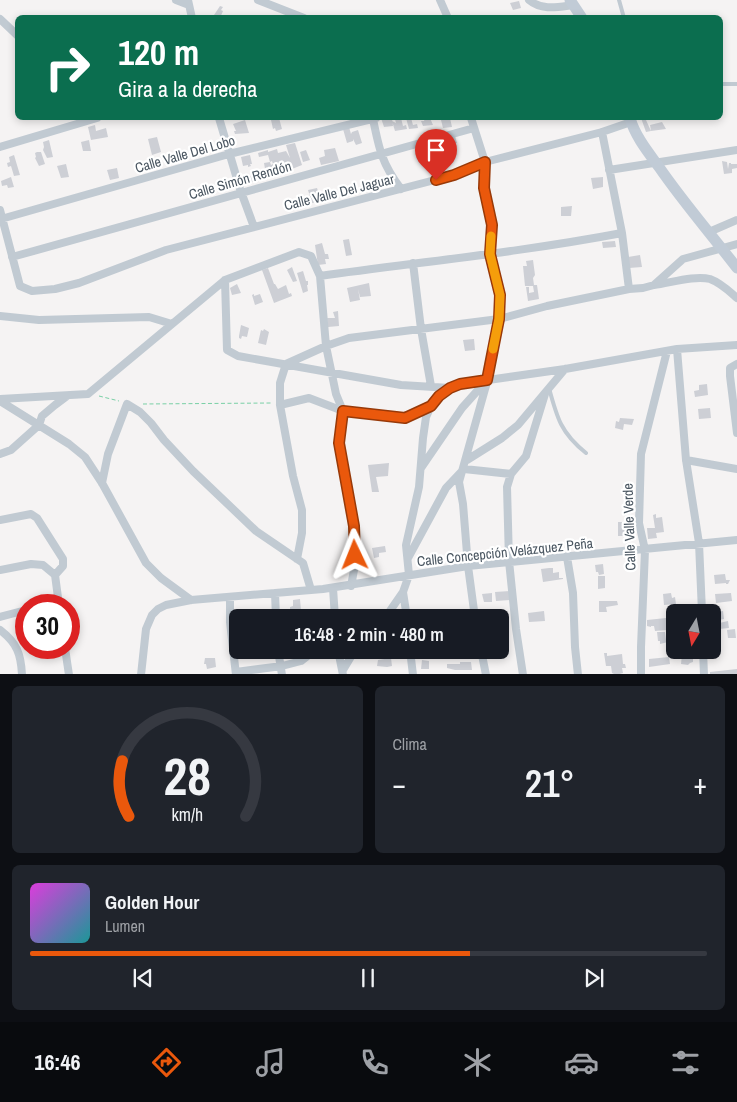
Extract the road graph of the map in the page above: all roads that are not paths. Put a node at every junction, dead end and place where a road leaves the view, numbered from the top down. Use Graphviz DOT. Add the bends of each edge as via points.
graph roads {
  1 [pos="176,0"];
  2 [pos="258,0"];
  3 [pos="440,0"];
  4 [pos="530,0"];
  5 [pos="619,0"];
  6 [pos="188,2"];
  7 [pos="572,2"];
  8 [pos="191,15"];
  9 [pos="296,15"];
  10 [pos="447,15"];
  11 [pos="580,15"];
  12 [pos="623,15"];
  13 [pos="0,19"];
  14 [pos="15,33"];
  15 [pos="723,84"];
  16 [pos="737,84"];
  17 [pos="90,120"];
  18 [pos="220,120"];
  19 [pos="366,120"];
  20 [pos="374,120"];
  21 [pos="472,120"];
  22 [pos="631,120"];
  23 [pos="474,128"];
  24 [pos="602,132"];
  25 [pos="0,147"];
  26 [pos="737,150"];
  27 [pos="229,154"];
  28 [pos="381,154"];
  29 [pos="485,162"];
  30 [pos="656,164"];
  31 [pos="609,170"];
  32 [pos="401,189"];
  33 [pos="241,193"];
  34 [pos="1,215"];
  35 [pos="737,220"];
  36 [pos="254,227"];
  37 [pos="2,230"];
  38 [pos="709,232"];
  39 [pos="622,233"];
  40 [pos="737,244"];
  41 [pos="721,247"];
  42 [pos="490,254"];
  43 [pos="12,257"];
  44 [pos="413,263"];
  45 [pos="737,268"];
  46 [pos="320,276"];
  47 [pos="226,280"];
  48 [pos="654,285"];
  49 [pos="629,289"];
  50 [pos="737,298"];
  51 [pos="0,316"];
  52 [pos="499,319"];
  53 [pos="172,324"];
  54 [pos="421,329"];
  55 [pos="737,344"];
  56 [pos="326,346"];
  57 [pos="677,349"];
  58 [pos="667,351"];
  59 [pos="286,364"];
  60 [pos="737,364"];
  61 [pos="565,369"];
  62 [pos="332,372"];
  63 [pos="487,380"];
  64 [pos="431,386"];
  65 [pos="450,388"];
  66 [pos="547,391"];
  67 [pos="71,394"];
  68 [pos="0,400"];
  69 [pos="280,405"];
  70 [pos="431,406"];
  71 [pos="343,411"];
  72 [pos="39,425"];
  73 [pos="737,433"];
  74 [pos="586,453"];
  75 [pos="0,454"];
  76 [pos="467,460"];
  77 [pos="686,460"];
  78 [pos="464,469"];
  79 [pos="737,469"];
  80 [pos="420,470"];
  81 [pos="511,474"];
  82 [pos="102,483"];
  83 [pos="0,520"];
  84 [pos="737,540"];
  85 [pos="700,543"];
  86 [pos="645,550"];
  87 [pos="567,557"];
  88 [pos="297,559"];
  89 [pos="408,559"];
  90 [pos="509,561"];
  91 [pos="468,566"];
  92 [pos="0,570"];
  93 [pos="55,575"];
  94 [pos="409,575"];
  95 [pos="351,586"];
  96 [pos="333,588"];
  97 [pos="311,590"];
  98 [pos="275,592"];
  99 [pos="403,592"];
  100 [pos="58,594"];
  101 [pos="230,598"];
  102 [pos="191,600"];
  103 [pos="702,604"];
  104 [pos="276,609"];
  105 [pos="334,609"];
  106 [pos="391,609"];
  107 [pos="406,609"];
  108 [pos="474,609"];
  109 [pos="15,613"];
  110 [pos="0,617"];
  111 [pos="0,630"];
  112 [pos="67,659"];
  113 [pos="280,659"];
  114 [pos="304,659"];
  115 [pos="340,659"];
  116 [pos="350,659"];
  117 [pos="411,659"];
  118 [pos="483,659"];
  119 [pos="703,659"];
  120 [pos="282,666"];
  121 [pos="343,672"];
  122 [pos="236,673"];
  123 [pos="22,674"];
  124 [pos="69,674"];
  125 [pos="141,674"];
  126 [pos="282,674"];
  127 [pos="413,674"];
  128 [pos="486,674"];
  129 [pos="523,674"];
  130 [pos="578,674"];
  131 [pos="641,674"];
  132 [pos="704,674"];
  1 -- 6 [label="street"];
  2 -- 9 [label="street"];
  3 -- 10 [label="street"];
  4 -- 7 [label="street" via="547,7"];
  5 -- 12 [label="lane"];
  6 -- 8 [label="street"];
  7 -- 11 [label="street"];
  13 -- 14 [label="street"];
  15 -- 16 [label="lane"];
  17 -- 25 [label="street"];
  18 -- 27 [label="street"];
  19 -- 27 [label="street, Calle Valle Del Lobo"];
  20 -- 28 [label="street"];
  21 -- 23 [label="street"];
  22 -- 24 [label="street, Calle Valle Del Jaguar"];
  22 -- 30 [label="street"];
  23 -- 28 [label="street, Calle Simón Rendón"];
  23 -- 29 [label="street"];
  24 -- 29 [label="street, Calle Valle Del Jaguar"];
  24 -- 31 [label="street"];
  26 -- 30 [label="street"];
  27 -- 33 [label="street"];
  27 -- 34 [label="street, Calle Valle Del Lobo"];
  28 -- 32 [label="street" via="388,172"];
  28 -- 33 [label="street, Calle Simón Rendón"];
  29 -- 32 [label="street, Calle Valle Del Jaguar" via="454,175"];
  29 -- 42 [label="street" via="484,188 492,225"];
  30 -- 31 [label="street"];
  30 -- 38 [label="street"];
  31 -- 39 [label="street"];
  32 -- 36 [label="street, Calle Valle Del Jaguar"];
  33 -- 36 [label="street"];
  33 -- 43 [label="street, Calle Simón Rendón"];
  34 -- 37 [label="street"];
  35 -- 38 [label="street"];
  36 -- 43 [label="street" via="166,250 79,283 54,289 32,291 20,286"];
  37 -- 43 [label="street"];
  38 -- 41 [label="street"];
  39 -- 42 [label="street"];
  39 -- 49 [label="street"];
  40 -- 41 [label="street"];
  41 -- 45 [label="street"];
  41 -- 48 [label="street" via="683,259"];
  42 -- 44 [label="street"];
  42 -- 52 [label="street" via="500,295"];
  44 -- 46 [label="street"];
  44 -- 54 [label="street"];
  46 -- 47 [label="street" via="311,256 299,252"];
  46 -- 56 [label="street"];
  47 -- 53 [label="street"];
  47 -- 59 [label="street" via="226,350 231,354"];
  48 -- 49 [label="street"];
  48 -- 50 [label="street" via="701,278 721,285"];
  49 -- 52 [label="street"];
  51 -- 53 [label="street" via="39,320 149,317"];
  52 -- 54 [label="street"];
  52 -- 63 [label="street"];
  53 -- 67 [label="street" via="88,394"];
  54 -- 56 [label="street" via="349,338"];
  54 -- 64 [label="street"];
  55 -- 57 [label="street"];
  56 -- 59 [label="street"];
  56 -- 62 [label="street"];
  57 -- 58 [label="street"];
  57 -- 77 [label="street"];
  58 -- 61 [label="street"];
  58 -- 86 [label="street, Calle Valle Verde" via="641,454 639,523"];
  59 -- 62 [label="street"];
  59 -- 69 [label="street" via="280,383"];
  60 -- 73 [label="street" via="730,368 730,376"];
  61 -- 63 [label="street"];
  61 -- 66 [label="street"];
  62 -- 64 [label="street" via="401,385"];
  62 -- 71 [label="street"];
  63 -- 65 [label="street"];
  63 -- 76 [label="street"];
  63 -- 80 [label="street" via="462,408"];
  64 -- 65 [label="street"];
  65 -- 70 [label="street"];
  66 -- 74 [label="lane" via="558,421 572,441"];
  66 -- 76 [label="street" via="518,425"];
  66 -- 81 [label="street" via="526,456"];
  67 -- 68 [label="street"];
  67 -- 72 [label="street" via="42,416"];
  68 -- 72 [label="street"];
  69 -- 71 [label="street" via="309,398"];
  69 -- 88 [label="street" via="302,510"];
  70 -- 71 [label="street" via="405,418"];
  70 -- 80 [label="street" via="426,417"];
  71 -- 95 [label="street" via="339,443 355,541"];
  72 -- 75 [label="street" via="11,450"];
  72 -- 82 [label="street" via="85,457"];
  76 -- 78 [label="street"];
  77 -- 79 [label="street"];
  77 -- 85 [label="street"];
  78 -- 81 [label="street"];
  78 -- 89 [label="street" via="446,488"];
  78 -- 91 [label="street" via="460,482"];
  80 -- 89 [label="street" via="406,545"];
  81 -- 90 [label="street" via="507,487"];
  82 -- 88 [label="street" via="108,454 127,404 151,423 216,495 256,531"];
  82 -- 102 [label="street" via="146,563"];
  83 -- 93 [label="street" via="30,514 37,518 63,559 63,566"];
  84 -- 85 [label="street, Calle Concepción Velázquez Peña"];
  85 -- 86 [label="street, Calle Concepción Velázquez Peña"];
  85 -- 103 [label="street"];
  86 -- 87 [label="street, Calle Concepción Velázquez Peña"];
  86 -- 131 [label="street, Calle Valle Verde"];
  87 -- 90 [label="street, Calle Concepción Velázquez Peña"];
  87 -- 130 [label="street" via="573,593"];
  88 -- 97 [label="street" via="303,563"];
  89 -- 94 [label="street"];
  90 -- 91 [label="street, Calle Concepción Velázquez Peña"];
  90 -- 129 [label="street"];
  91 -- 94 [label="street, Calle Concepción Velázquez Peña"];
  91 -- 108 [label="street"];
  92 -- 93 [label="street" via="43,565"];
  93 -- 100 [label="street"];
  94 -- 95 [label="street, Calle Concepción Velázquez Peña"];
  94 -- 99 [label="street"];
  95 -- 96 [label="street, Calle Concepción Velázquez Peña"];
  96 -- 97 [label="street, Calle Concepción Velázquez Peña"];
  96 -- 105 [label="street"];
  97 -- 98 [label="street, Calle Concepción Velázquez Peña"];
  98 -- 101 [label="street, Calle Concepción Velázquez Peña"];
  98 -- 104 [label="street"];
  99 -- 106 [label="street"];
  99 -- 107 [label="street"];
  101 -- 102 [label="street, Calle Concepción Velázquez Peña"];
  101 -- 122 [label="street"];
  102 -- 125 [label="street, Calle Concepción Velázquez Peña" via="166,605 152,615 146,629"];
  109 -- 110 [label="street"];
  111 -- 123 [label="street" via="12,639 21,658"];
  112 -- 124 [label="street"];
  113 -- 120 [label="street"];
  114 -- 120 [label="street"];
  115 -- 121 [label="street"];
  116 -- 121 [label="street"];
  117 -- 127 [label="street"];
  118 -- 128 [label="street"];
  119 -- 132 [label="street"];
  120 -- 122 [label="street"];
  120 -- 126 [label="street"];
}
